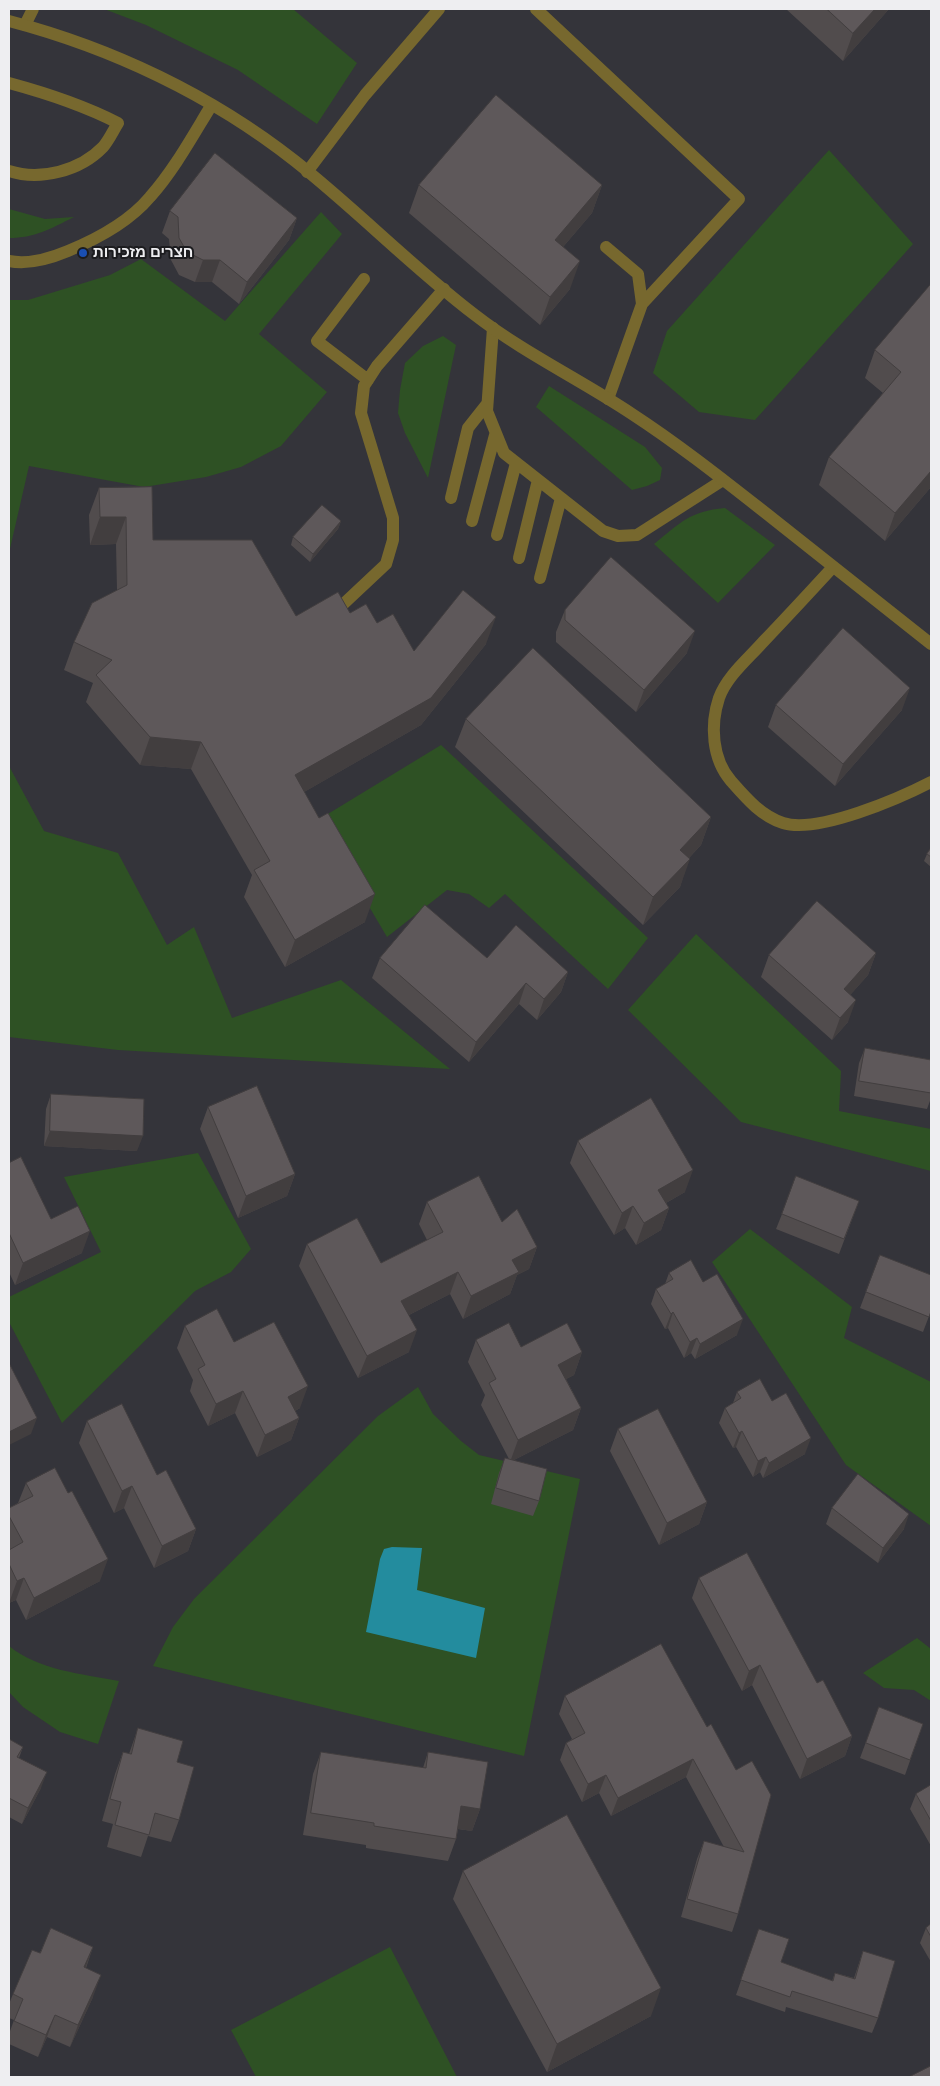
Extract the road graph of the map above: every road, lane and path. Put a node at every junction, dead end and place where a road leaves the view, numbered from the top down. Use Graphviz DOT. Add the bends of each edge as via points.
graph roads {
  1 [pos="33,9"];
  2 [pos="439,9"];
  3 [pos="536,9"];
  4 [pos="9,21"];
  5 [pos="25,25"];
  6 [pos="9,83"];
  7 [pos="212,106"];
  8 [pos="9,171"];
  9 [pos="307,172"];
  10 [pos="606,247"];
  11 [pos="9,261"];
  12 [pos="364,279"];
  13 [pos="444,289"];
  14 [pos="642,304"];
  15 [pos="492,328"];
  16 [pos="368,380"];
  17 [pos="608,399"];
  18 [pos="487,404"];
  19 [pos="495,435"];
  20 [pos="516,463"];
  21 [pos="538,480"];
  22 [pos="723,480"];
  23 [pos="451,498"];
  24 [pos="561,498"];
  25 [pos="472,521"];
  26 [pos="497,535"];
  27 [pos="519,558"];
  28 [pos="833,567"];
  29 [pos="540,578"];
  30 [pos="337,610"];
  31 [pos="931,644"];
  32 [pos="931,782"];
  1 -- 5 [label="street"];
  2 -- 9 [label="street" via="364,95"];
  3 -- 14 [label="street" via="739,199"];
  4 -- 5 [label="street"];
  5 -- 7 [label="street" via="98,48 153,73"];
  6 -- 8 [label="street" via="46,93 118,123 104,146 67,169 41,176"];
  7 -- 9 [label="street" via="245,125"];
  7 -- 11 [label="street" via="159,187 118,224 86,244 47,260"];
  9 -- 13 [label="street"];
  10 -- 14 [label="street" via="638,274"];
  12 -- 16 [label="street" via="317,341"];
  13 -- 15 [label="street"];
  13 -- 16 [label="street"];
  14 -- 17 [label="street"];
  15 -- 17 [label="street"];
  15 -- 18 [label="street"];
  16 -- 30 [label="street" via="364,386 361,413 393,518 393,540 386,564"];
  17 -- 22 [label="street"];
  18 -- 19 [label="street"];
  18 -- 23 [label="street" via="468,428"];
  19 -- 20 [label="street" via="504,453"];
  19 -- 25 [label="street"];
  20 -- 21 [label="street"];
  20 -- 26 [label="street"];
  21 -- 24 [label="street"];
  21 -- 27 [label="street"];
  22 -- 24 [label="street" via="637,535 618,536 603,531"];
  22 -- 28 [label="street"];
  24 -- 29 [label="street"];
  28 -- 31 [label="street"];
  28 -- 32 [label="street" via="735,673 720,697 713,723 716,752 725,774 765,816 785,824 816,824 859,813"];
}
